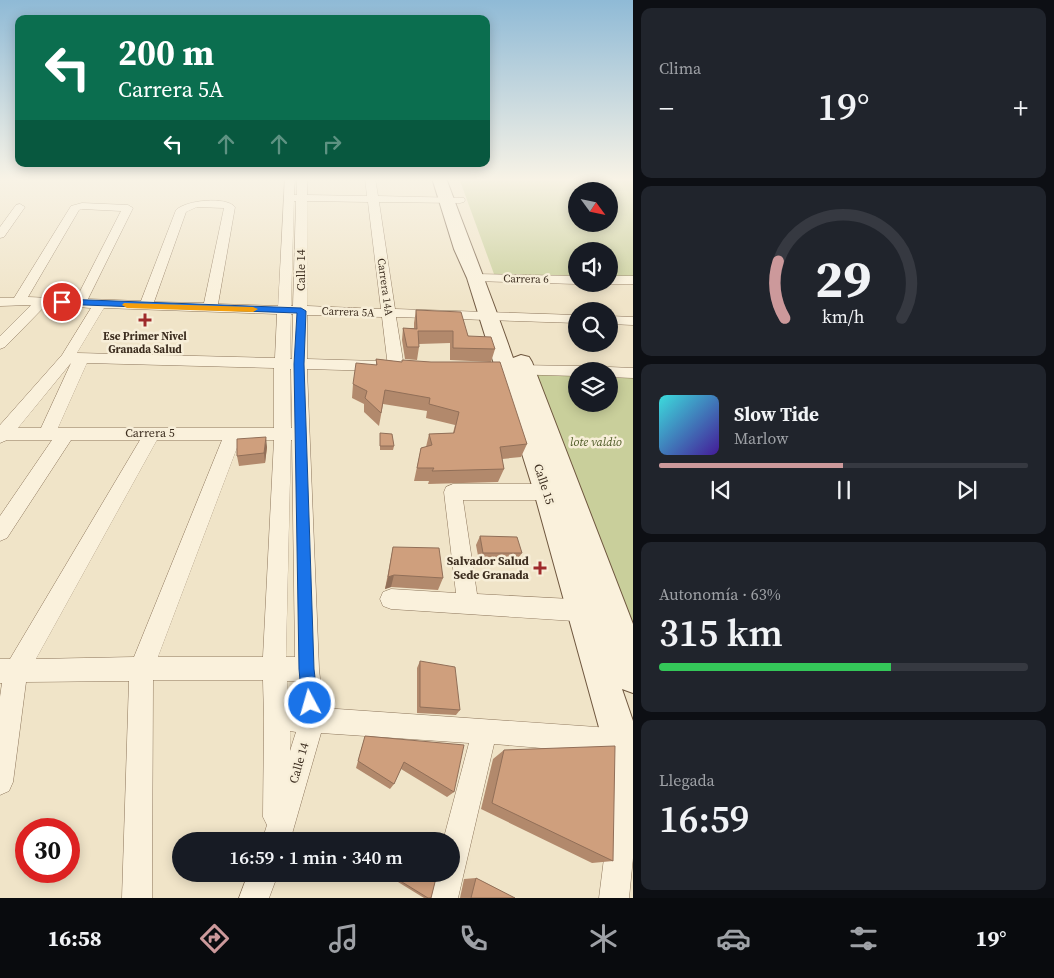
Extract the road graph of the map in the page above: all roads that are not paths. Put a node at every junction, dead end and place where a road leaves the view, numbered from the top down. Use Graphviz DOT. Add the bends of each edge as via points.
graph roads {
  1 [pos="11,220"];
  2 [pos="68,220"];
  3 [pos="122,220"];
  4 [pos="177,220"];
  5 [pos="227,220"];
  6 [pos="295,220"];
  7 [pos="376,220"];
  8 [pos="457,220"];
  9 [pos="0,235"];
  10 [pos="483,279"];
  11 [pos="568,280"];
  12 [pos="618,280"];
  13 [pos="633,280"];
  14 [pos="19,301"];
  15 [pos="43,301"];
  16 [pos="0,302"];
  17 [pos="80,303"];
  18 [pos="100,304"];
  19 [pos="146,306"];
  20 [pos="210,308"];
  21 [pos="293,311"];
  22 [pos="389,314"];
  23 [pos="497,317"];
  24 [pos="568,319"];
  25 [pos="618,320"];
  26 [pos="633,321"];
  27 [pos="0,344"];
  28 [pos="75,358"];
  29 [pos="291,364"];
  30 [pos="396,366"];
  31 [pos="415,367"];
  32 [pos="506,369"];
  33 [pos="568,371"];
  34 [pos="618,372"];
  35 [pos="633,372"];
  36 [pos="153,433"];
  37 [pos="234,433"];
  38 [pos="46,434"];
  39 [pos="66,434"];
  40 [pos="292,434"];
  41 [pos="1,435"];
  42 [pos="558,492"];
  43 [pos="0,532"];
  44 [pos="390,599"];
  45 [pos="468,604"];
  46 [pos="598,612"];
  47 [pos="274,668"];
  48 [pos="306,669"];
  49 [pos="141,670"];
  50 [pos="8,671"];
  51 [pos="633,676"];
  52 [pos="277,718"];
  53 [pos="312,720"];
  54 [pos="484,731"];
  55 [pos="628,762"];
  56 [pos="0,782"];
  57 [pos="276,832"];
  58 [pos="278,832"];
  59 [pos="459,832"];
  60 [pos="260,882"];
  61 [pos="447,882"];
  62 [pos="137,898"];
  63 [pos="254,898"];
  64 [pos="443,898"];
  65 [pos="614,898"];
  1 -- 9 [label="street"];
  2 -- 14 [label="street"];
  3 -- 17 [label="street"];
  4 -- 19 [label="street"];
  5 -- 20 [label="street"];
  6 -- 21 [label="street, Calle 14"];
  7 -- 22 [label="street, Carrera 14A"];
  8 -- 10 [label="street, Calle 15" via="463,248"];
  10 -- 11 [label="street, Carrera 6"];
  10 -- 23 [label="street, Calle 15"];
  12 -- 13 [label="street"];
  14 -- 15 [label="street, Carrera 5A"];
  14 -- 16 [label="street, Carrera 5A"];
  15 -- 17 [label="street, Carrera 5A"];
  15 -- 27 [label="street"];
  17 -- 18 [label="street, Carrera 5A"];
  18 -- 19 [label="street, Carrera 5A"];
  18 -- 28 [label="street"];
  19 -- 20 [label="street, Carrera 5A"];
  20 -- 21 [label="street, Carrera 5A"];
  21 -- 22 [label="street, Carrera 5A"];
  21 -- 29 [label="street, Calle 14"];
  22 -- 23 [label="street, Carrera 5A"];
  22 -- 30 [label="street, Carrera 14A"];
  23 -- 24 [label="street, Carrera 5A"];
  23 -- 32 [label="street, Calle 15"];
  25 -- 26 [label="street"];
  28 -- 29 [label="street"];
  28 -- 38 [label="street"];
  28 -- 41 [label="street"];
  29 -- 30 [label="street"];
  29 -- 40 [label="street, Calle 14"];
  30 -- 31 [label="street"];
  32 -- 33 [label="street"];
  32 -- 42 [label="street, Calle 15"];
  34 -- 35 [label="street"];
  36 -- 37 [label="street, Carrera 5"];
  36 -- 39 [label="street, Carrera 5"];
  36 -- 50 [label="street"];
  37 -- 40 [label="street, Carrera 5"];
  37 -- 49 [label="street"];
  38 -- 39 [label="street, Carrera 5"];
  38 -- 41 [label="street, Carrera 5"];
  39 -- 43 [label="street"];
  40 -- 47 [label="street, Calle 14"];
  40 -- 48 [label="street, Calle 14"];
  42 -- 45 [label="street" via="453,492"];
  42 -- 46 [label="street, Calle 15"];
  44 -- 45 [label="street"];
  45 -- 46 [label="street"];
  46 -- 51 [label="street, Calle 15"];
  46 -- 55 [label="street, Calle 15"];
  47 -- 48 [label="street"];
  47 -- 49 [label="street"];
  47 -- 52 [label="street, Calle 14"];
  48 -- 53 [label="street, Calle 14"];
  49 -- 50 [label="street"];
  49 -- 62 [label="street"];
  50 -- 56 [label="street"];
  52 -- 53 [label="street"];
  52 -- 57 [label="street, Calle 14"];
  53 -- 54 [label="street"];
  53 -- 58 [label="street, Calle 14"];
  54 -- 55 [label="street"];
  54 -- 59 [label="street"];
  55 -- 65 [label="street"];
  60 -- 63 [label="street"];
  61 -- 64 [label="street"];
}
